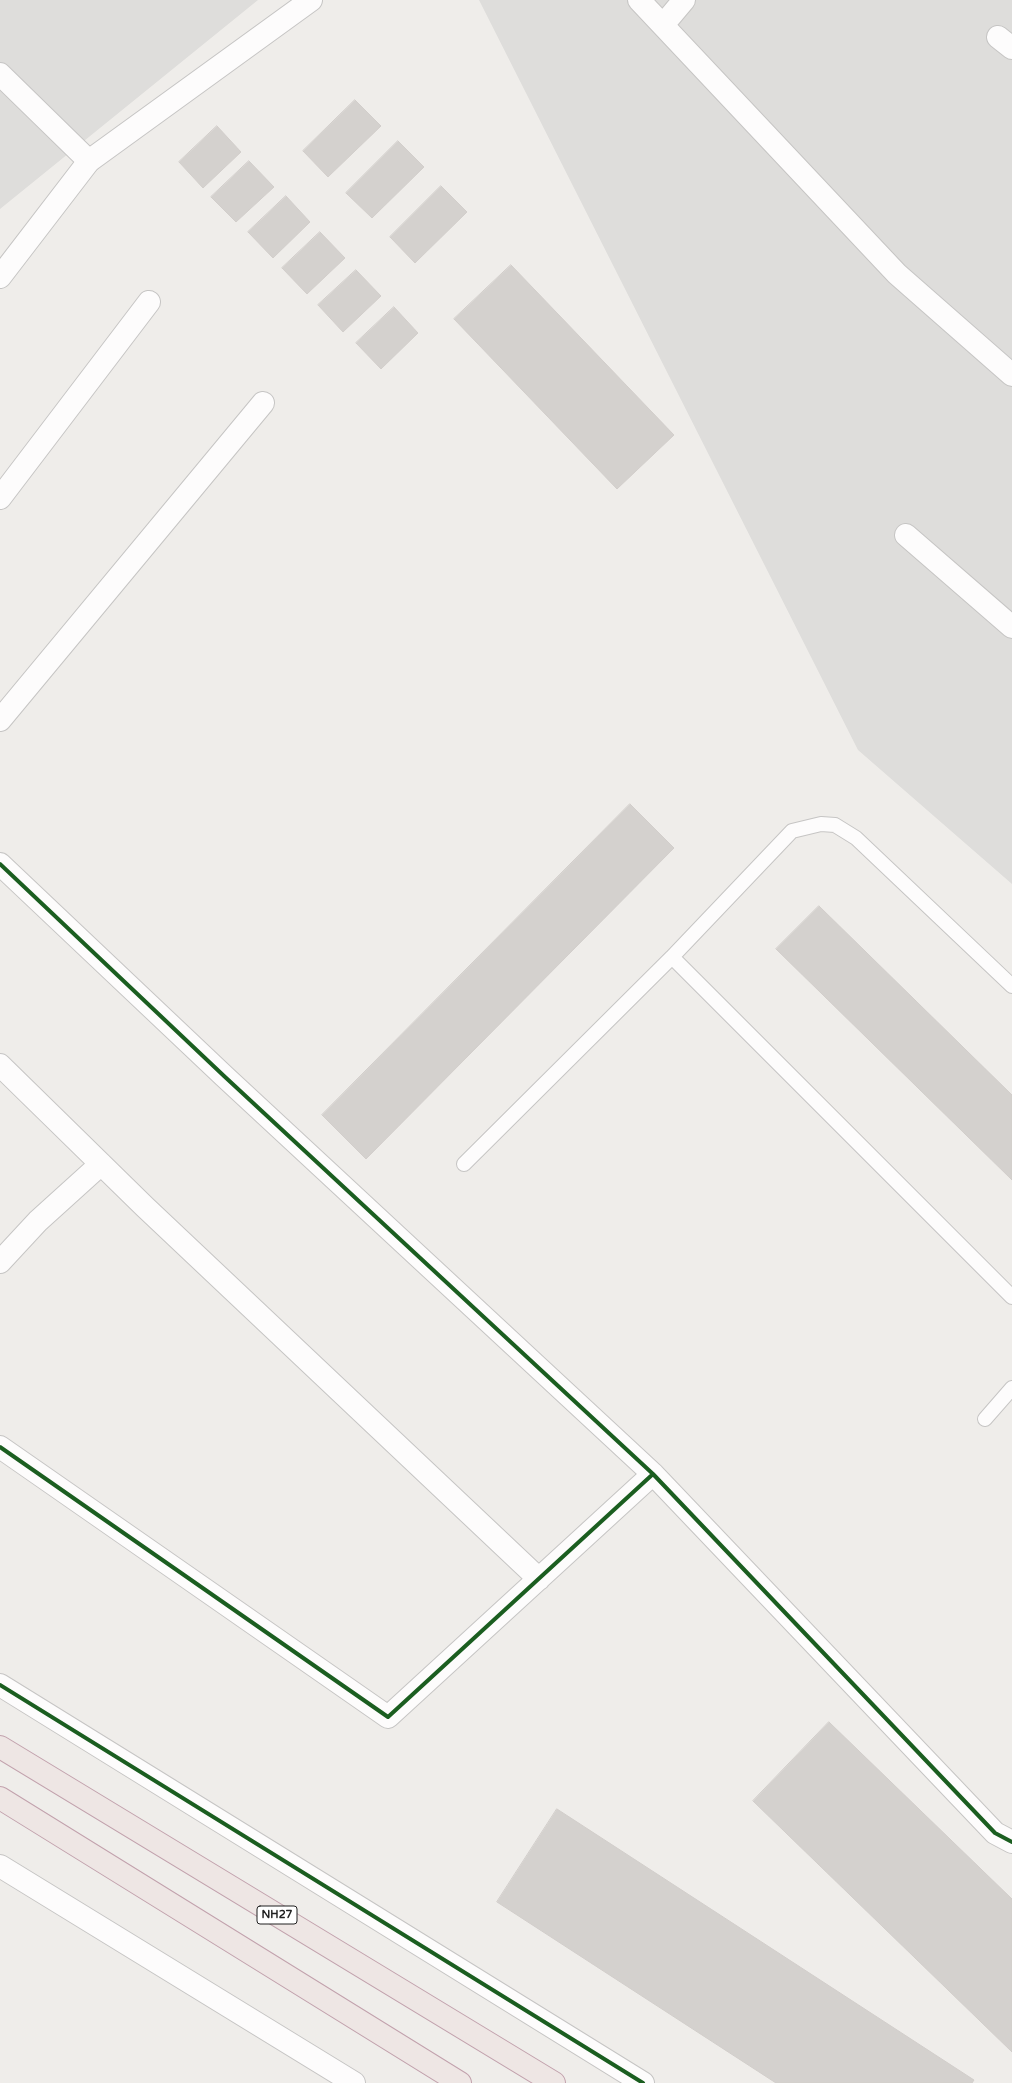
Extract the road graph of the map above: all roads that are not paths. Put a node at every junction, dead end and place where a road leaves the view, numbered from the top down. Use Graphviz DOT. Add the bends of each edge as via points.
graph roads {
  1 [pos="311,0"];
  2 [pos="639,0"];
  3 [pos="684,0"];
  4 [pos="663,25"];
  5 [pos="1,76"];
  6 [pos="89,161"];
  7 [pos="0,277"];
  8 [pos="149,302"];
  9 [pos="1012,375"];
  10 [pos="263,403"];
  11 [pos="0,498"];
  12 [pos="906,535"];
  13 [pos="1012,627"];
  14 [pos="0,720"];
  15 [pos="0,864"];
  16 [pos="672,958"];
  17 [pos="1012,986"];
  18 [pos="0,1065"];
  19 [pos="101,1164"];
  20 [pos="464,1164"];
  21 [pos="0,1262"];
  22 [pos="1012,1297"];
  23 [pos="1012,1388"];
  24 [pos="985,1419"];
  25 [pos="0,1447"];
  26 [pos="652,1474"];
  27 [pos="539,1579"];
  28 [pos="0,1685"];
  29 [pos="0,1747"];
  30 [pos="0,1798"];
  31 [pos="1012,1842"];
  32 [pos="0,1866"];
  33 [pos="354,2083"];
  34 [pos="460,2083"];
  35 [pos="554,2083"];
  36 [pos="643,2083"];
  1 -- 6 [label="street"];
  2 -- 4 [label="street"];
  3 -- 4 [label="street"];
  4 -- 9 [label="street" via="897,274"];
  5 -- 6 [label="street"];
  6 -- 7 [label="street"];
  8 -- 11 [label="street"];
  10 -- 14 [label="street"];
  12 -- 13 [label="street"];
  15 -- 26 [label="street"];
  16 -- 17 [label="lane" via="792,831 821,824 835,825 856,838"];
  16 -- 20 [label="lane"];
  16 -- 22 [label="lane"];
  18 -- 19 [label="street"];
  19 -- 21 [label="street" via="38,1221"];
  19 -- 27 [label="street"];
  23 -- 24 [label="lane"];
  25 -- 27 [label="street" via="388,1717"];
  26 -- 27 [label="street"];
  26 -- 31 [label="street" via="995,1833"];
  28 -- 36 [label="street"];
  29 -- 35 [label="highway, NH27"];
  30 -- 34 [label="highway"];
  32 -- 33 [label="street"];
}
